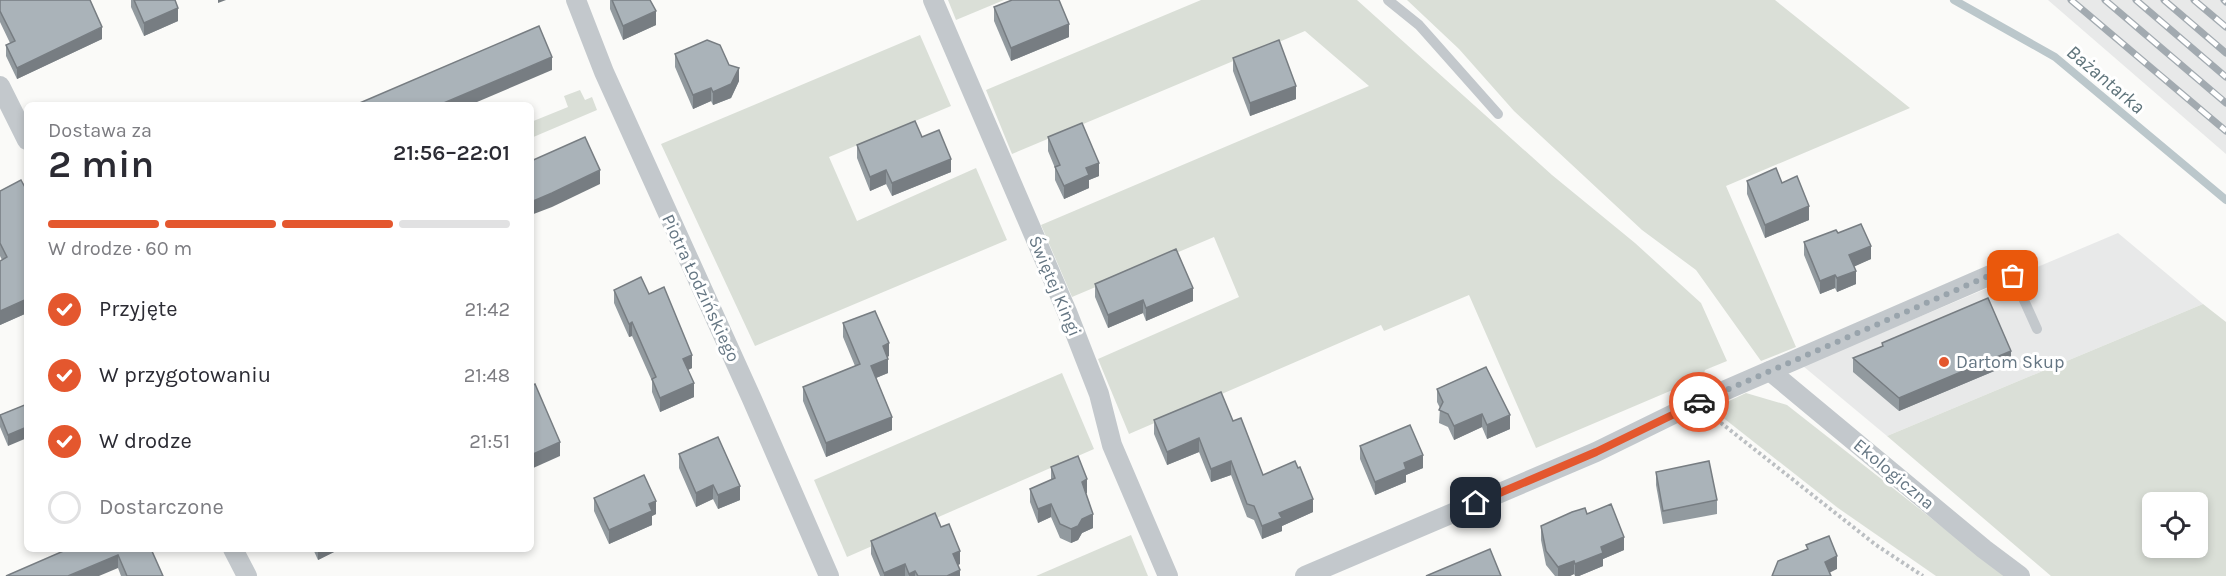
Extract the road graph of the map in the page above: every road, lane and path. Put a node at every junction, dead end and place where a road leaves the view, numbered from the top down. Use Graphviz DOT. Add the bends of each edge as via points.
graph roads {
  1 [pos="576,0"];
  2 [pos="933,0"];
  3 [pos="1388,0"];
  4 [pos="0,86"];
  5 [pos="1498,114"];
  6 [pos="24,134"];
  7 [pos="2013,265"];
  8 [pos="2037,329"];
  9 [pos="1770,371"];
  10 [pos="1696,403"];
  11 [pos="234,552"];
  12 [pos="246,576"];
  13 [pos="829,576"];
  14 [pos="1168,576"];
  15 [pos="1305,576"];
  16 [pos="1923,576"];
  17 [pos="2020,576"];
  1 -- 13 [label="street, Piotra Łodzińskiego" via="617,103"];
  2 -- 14 [label="street, Świętej Kingi" via="1067,312 1098,394 1112,445"];
  3 -- 5 [label="lane" via="1419,25"];
  4 -- 6 [label="street"];
  7 -- 8 [label="lane"];
  7 -- 9 [label="street"];
  9 -- 10 [label="street"];
  9 -- 17 [label="street, Ekologiczna"];
  10 -- 15 [label="street" via="1596,452"];
  10 -- 16 [label="path" via="1876,545"];
  11 -- 12 [label="street"];
}
